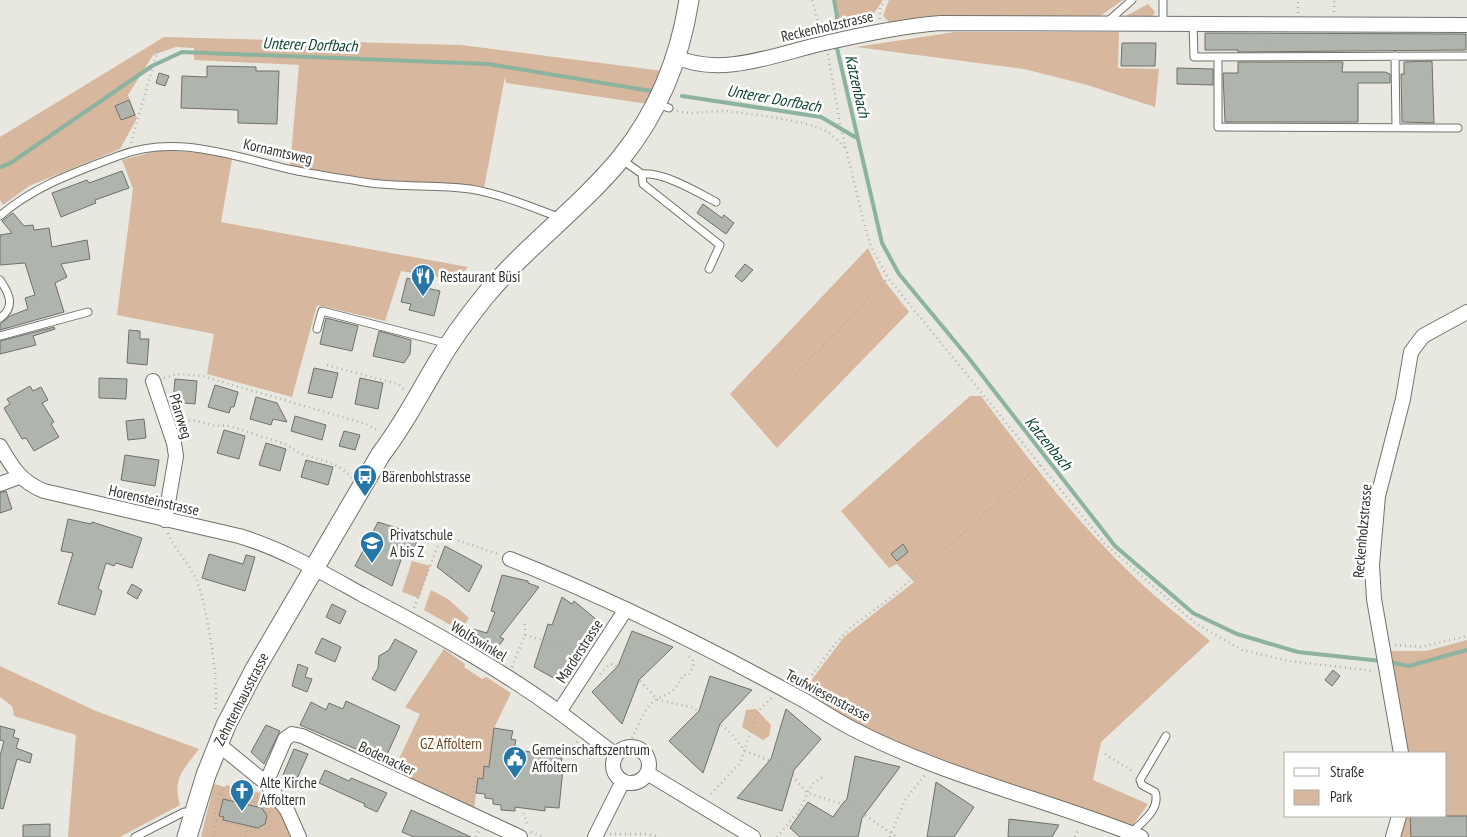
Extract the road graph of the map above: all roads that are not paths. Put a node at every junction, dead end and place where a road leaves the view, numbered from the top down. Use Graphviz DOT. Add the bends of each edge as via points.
graph roads {
  1 [pos="689,0"];
  2 [pos="1132,0"];
  3 [pos="1162,0"];
  4 [pos="1106,23"];
  5 [pos="1163,23"];
  6 [pos="1194,24"];
  7 [pos="1467,24"];
  8 [pos="1218,56"];
  9 [pos="1396,56"];
  10 [pos="1467,56"];
  11 [pos="676,57"];
  12 [pos="1396,127"];
  13 [pos="1458,128"];
  14 [pos="620,158"];
  15 [pos="642,174"];
  16 [pos="716,202"];
  17 [pos="0,216"];
  18 [pos="561,218"];
  19 [pos="709,269"];
  20 [pos="0,280"];
  21 [pos="88,312"];
  22 [pos="1467,312"];
  23 [pos="0,318"];
  24 [pos="317,329"];
  25 [pos="0,336"];
  26 [pos="449,344"];
  27 [pos="153,381"];
  28 [pos="0,446"];
  29 [pos="19,477"];
  30 [pos="0,484"];
  31 [pos="165,520"];
  32 [pos="510,558"];
  33 [pos="314,570"];
  34 [pos="626,609"];
  35 [pos="559,712"];
  36 [pos="1166,736"];
  37 [pos="218,744"];
  38 [pos="1401,752"];
  39 [pos="616,755"];
  40 [pos="647,773"];
  41 [pos="623,780"];
  42 [pos="266,783"];
  43 [pos="193,814"];
  44 [pos="1399,817"];
  45 [pos="524,834"];
  46 [pos="1136,835"];
  47 [pos="136,837"];
  48 [pos="186,837"];
  49 [pos="299,837"];
  50 [pos="595,837"];
  51 [pos="753,837"];
  52 [pos="1393,837"];
  1 -- 11 [label="street"];
  2 -- 4 [label="lane"];
  3 -- 5 [label="lane"];
  4 -- 5 [label="street, Reckenholzstrasse"];
  4 -- 11 [label="street, Reckenholzstrasse" via="951,22 882,30 733,64 690,62"];
  5 -- 6 [label="street, Reckenholzstrasse"];
  6 -- 7 [label="street, Reckenholzstrasse"];
  6 -- 8 [label="lane" via="1194,57"];
  8 -- 9 [label="lane"];
  8 -- 12 [label="lane" via="1218,127"];
  9 -- 10 [label="lane"];
  9 -- 12 [label="lane"];
  11 -- 14 [label="street" via="663,106"];
  12 -- 13 [label="lane"];
  14 -- 15 [label="lane"];
  14 -- 18 [label="street"];
  15 -- 16 [label="lane" via="683,185"];
  15 -- 19 [label="lane" via="642,184 720,246"];
  17 -- 18 [label="lane, Kornamtsweg" via="19,199 42,186 128,152 160,146 190,146 218,150 292,170 375,184 446,187 492,194"];
  18 -- 26 [label="street" via="503,276"];
  20 -- 23 [label="lane" via="9,293 10,306"];
  21 -- 25 [label="lane"];
  22 -- 38 [label="street, Reckenholzstrasse" via="1423,336 1411,352 1403,399 1378,496 1372,565 1374,599"];
  24 -- 26 [label="lane" via="322,311"];
  26 -- 33 [label="street"];
  27 -- 31 [label="street, Pfarrweg" via="176,456"];
  28 -- 29 [label="street, Horensteinstrasse"];
  29 -- 30 [label="street"];
  29 -- 31 [label="street, Horensteinstrasse" via="44,491"];
  31 -- 33 [label="street, Horensteinstrasse" via="261,543"];
  32 -- 34 [label="street, Teufwiesenstrasse"];
  33 -- 35 [label="street, Wolfswinkel" via="414,621"];
  33 -- 37 [label="street, Zehntenhausstrasse" via="254,671"];
  34 -- 35 [label="street, Marderstrasse"];
  34 -- 46 [label="street, Teufwiesenstrasse" via="852,728 933,764"];
  35 -- 39 [label="street, Wolfswinkel"];
  36 -- 46 [label="lane" via="1140,780 1142,785 1156,792 1156,805"];
  37 -- 42 [label="street"];
  37 -- 43 [label="street, Zehntenhausstrasse"];
  39 -- 40 [label="street" via="624,749 638,748 648,759"];
  39 -- 41 [label="street" via="615,772"];
  40 -- 41 [label="street" via="634,782"];
  40 -- 51 [label="street"];
  41 -- 50 [label="street"];
  42 -- 45 [label="street, Bodenacker" via="285,739 292,734"];
  42 -- 49 [label="street" via="287,810"];
  43 -- 47 [label="lane" via="184,812"];
  43 -- 48 [label="street, Zehntenhausstrasse"];
  44 -- 52 [label="street"];
}
